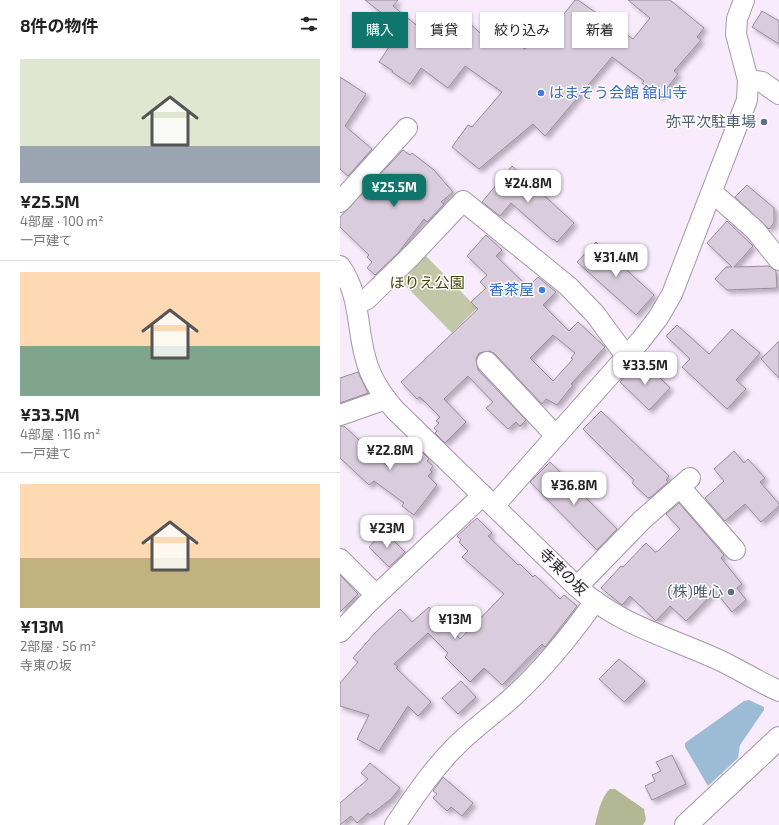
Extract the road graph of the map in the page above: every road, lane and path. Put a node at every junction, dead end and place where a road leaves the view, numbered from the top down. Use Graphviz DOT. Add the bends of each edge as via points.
graph roads {
  1 [pos="744,0"];
  2 [pos="748,80"];
  3 [pos="779,94"];
  4 [pos="407,128"];
  5 [pos="712,192"];
  6 [pos="340,202"];
  7 [pos="779,260"];
  8 [pos="340,266"];
  9 [pos="357,304"];
  10 [pos="626,356"];
  11 [pos="487,362"];
  12 [pos="386,399"];
  13 [pos="340,415"];
  14 [pos="556,436"];
  15 [pos="488,501"];
  16 [pos="735,550"];
  17 [pos="340,559"];
  18 [pos="577,586"];
  19 [pos="376,595"];
  20 [pos="595,601"];
  21 [pos="340,632"];
  22 [pos="779,691"];
  23 [pos="779,738"];
  24 [pos="395,825"];
  25 [pos="686,825"];
  1 -- 2 [label="street" via="737,19 736,34"];
  2 -- 3 [label="street" via="762,82"];
  2 -- 5 [label="street" via="747,100"];
  4 -- 6 [label="street"];
  5 -- 7 [label="street" via="755,230"];
  5 -- 10 [label="street" via="672,294 658,318"];
  8 -- 9 [label="street, 寺東の坂" via="353,289"];
  9 -- 10 [label="street" via="366,299 413,254 463,200 568,286 595,314"];
  9 -- 12 [label="street, 寺東の坂" via="366,361 373,379"];
  10 -- 14 [label="street"];
  11 -- 14 [label="street"];
  12 -- 13 [label="street"];
  12 -- 15 [label="street, 寺東の坂"];
  14 -- 15 [label="street"];
  15 -- 18 [label="street, 寺東の坂"];
  15 -- 19 [label="street"];
  16 -- 18 [label="street" via="685,482 642,520"];
  17 -- 19 [label="street"];
  18 -- 20 [label="street, 寺東の坂"];
  19 -- 21 [label="street"];
  20 -- 22 [label="street, 寺東の坂" via="620,618 719,660"];
  20 -- 24 [label="street" via="571,635 544,666 447,755"];
  23 -- 25 [label="main road"];
}
